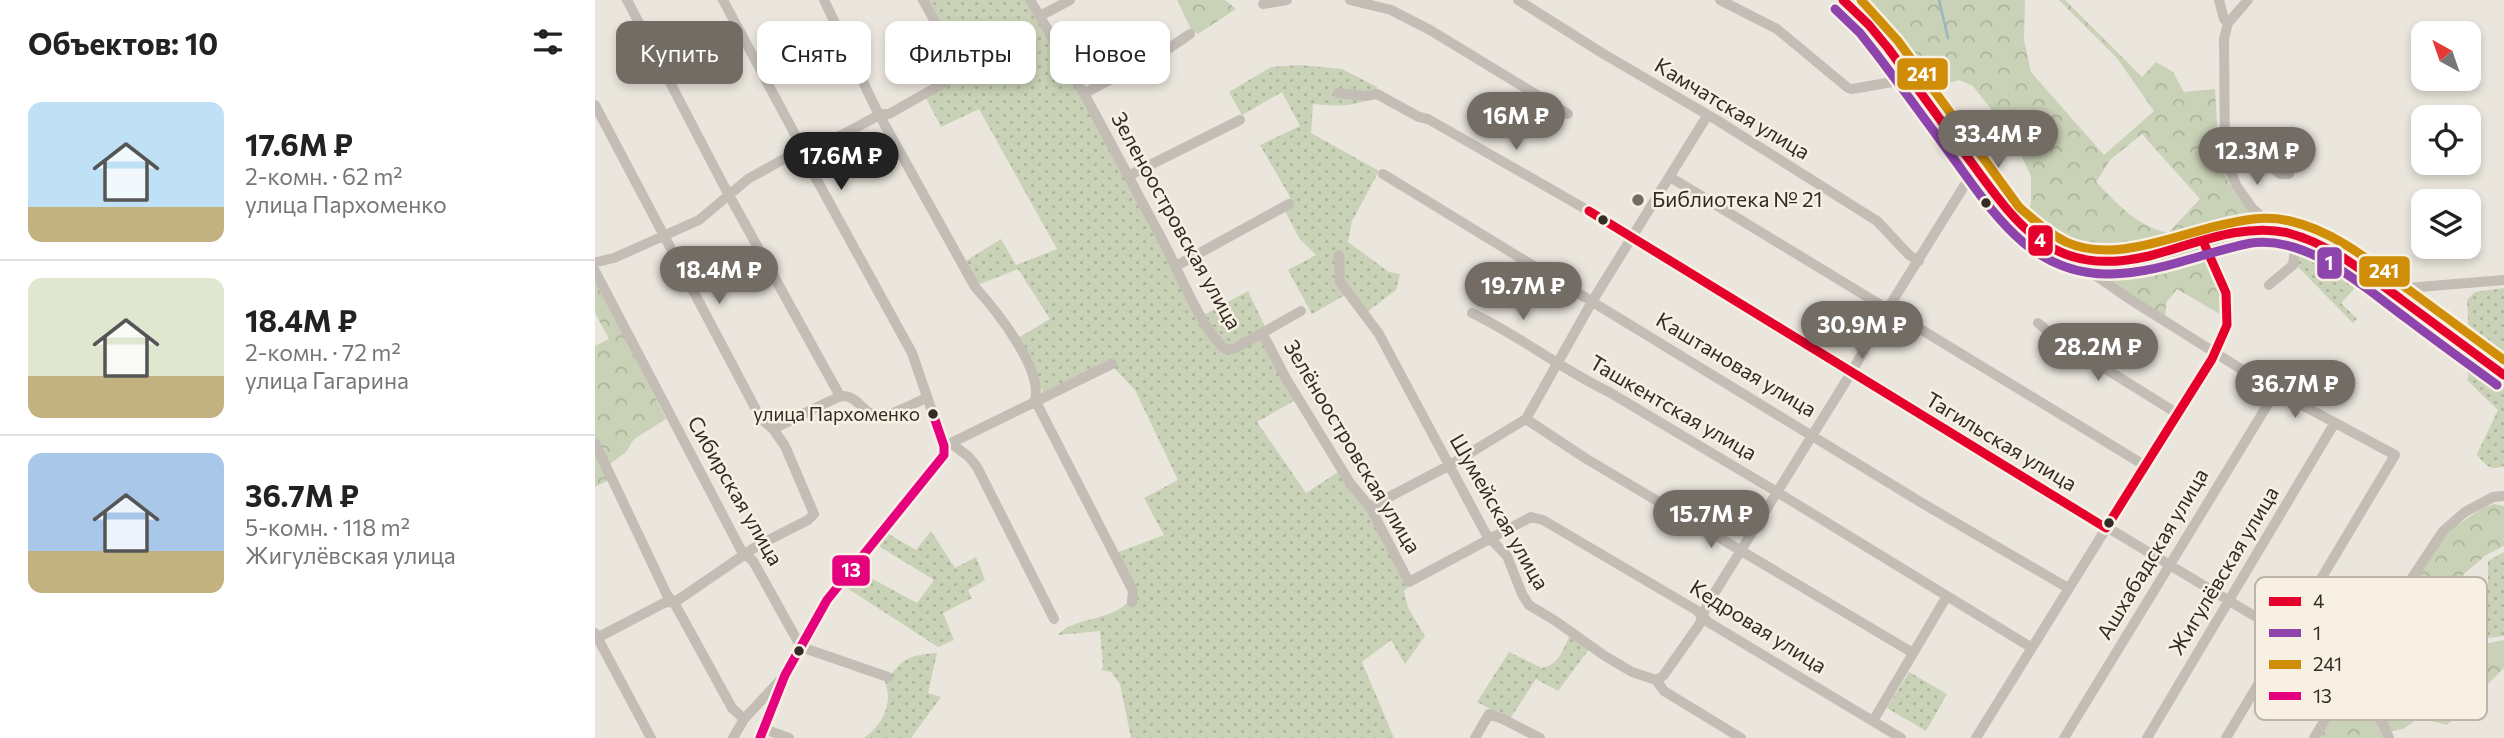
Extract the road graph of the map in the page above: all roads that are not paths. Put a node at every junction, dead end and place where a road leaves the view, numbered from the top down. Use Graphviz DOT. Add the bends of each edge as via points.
graph roads {
  1 [pos="627,0"];
  2 [pos="723,0"];
  3 [pos="824,0"];
  4 [pos="923,0"];
  5 [pos="1030,0"];
  6 [pos="1070,0"];
  7 [pos="1287,0"];
  8 [pos="1350,0"];
  9 [pos="1518,0"];
  10 [pos="1720,0"];
  11 [pos="1843,0"];
  12 [pos="2219,0"];
  13 [pos="2248,0"];
  14 [pos="1263,4"];
  15 [pos="1040,16"];
  16 [pos="2228,23"];
  17 [pos="1190,34"];
  18 [pos="1910,79"];
  19 [pos="1084,93"];
  20 [pos="1338,93"];
  21 [pos="595,105"];
  22 [pos="881,114"];
  23 [pos="1568,114"];
  24 [pos="1707,116"];
  25 [pos="1240,120"];
  26 [pos="2227,140"];
  27 [pos="802,151"];
  28 [pos="1977,171"];
  29 [pos="1383,174"];
  30 [pos="2289,174"];
  31 [pos="1128,176"];
  32 [pos="1670,177"];
  33 [pos="729,194"];
  34 [pos="1289,204"];
  35 [pos="2275,231"];
  36 [pos="665,236"];
  37 [pos="2300,237"];
  38 [pos="1632,238"];
  39 [pos="2203,241"];
  40 [pos="1339,255"];
  41 [pos="2080,260"];
  42 [pos="1919,261"];
  43 [pos="1176,265"];
  44 [pos="596,266"];
  45 [pos="2504,281"];
  46 [pos="2269,285"];
  47 [pos="2392,293"];
  48 [pos="1593,300"];
  49 [pos="1887,310"];
  50 [pos="1301,312"];
  51 [pos="1472,313"];
  52 [pos="2038,323"];
  53 [pos="1259,334"];
  54 [pos="2215,353"];
  55 [pos="1557,363"];
  56 [pos="1112,364"];
  57 [pos="1851,373"];
  58 [pos="2504,375"];
  59 [pos="2276,391"];
  60 [pos="840,396"];
  61 [pos="926,398"];
  62 [pos="1035,400"];
  63 [pos="2178,414"];
  64 [pos="1525,419"];
  65 [pos="2334,424"];
  66 [pos="773,429"];
  67 [pos="1814,435"];
  68 [pos="595,443"];
  69 [pos="948,445"];
  70 [pos="1450,465"];
  71 [pos="2144,465"];
  72 [pos="1777,492"];
  73 [pos="2504,496"];
  74 [pos="1370,507"];
  75 [pos="2106,527"];
  76 [pos="1490,539"];
  77 [pos="1741,550"];
  78 [pos="747,555"];
  79 [pos="2169,565"];
  80 [pos="2323,577"];
  81 [pos="2413,577"];
  82 [pos="1409,582"];
  83 [pos="2068,589"];
  84 [pos="1947,596"];
  85 [pos="671,601"];
  86 [pos="1132,601"];
  87 [pos="2229,602"];
  88 [pos="1703,617"];
  89 [pos="2255,617"];
  90 [pos="1053,619"];
  91 [pos="596,636"];
  92 [pos="801,647"];
  93 [pos="2032,648"];
  94 [pos="1913,653"];
  95 [pos="785,675"];
  96 [pos="888,677"];
  97 [pos="1657,680"];
  98 [pos="2255,691"];
  99 [pos="744,719"];
  100 [pos="2325,720"];
  101 [pos="2380,720"];
  102 [pos="1873,721"];
  103 [pos="762,733"];
  104 [pos="650,738"];
  105 [pos="733,738"];
  106 [pos="789,738"];
  107 [pos="1475,738"];
  108 [pos="1540,738"];
  109 [pos="1741,738"];
  110 [pos="1901,738"];
  111 [pos="1976,738"];
  112 [pos="2064,738"];
  113 [pos="2147,738"];
  114 [pos="2226,738"];
  115 [pos="2314,738"];
  116 [pos="2389,738"];
  1 -- 33 [label="street"];
  2 -- 27 [label="street"];
  3 -- 22 [label="street"];
  4 -- 22 [label="street" via="963,72 889,114"];
  5 -- 15 [label="street, Зеленоостровская улица"];
  6 -- 15 [label="street"];
  7 -- 14 [label="street"];
  8 -- 23 [label="street" via="1391,10 1430,30"];
  9 -- 24 [label="street, Камчатская улица"];
  10 -- 18 [label="street" via="1777,29 1847,88"];
  11 -- 18 [label="main road" via="1869,25"];
  12 -- 16 [label="street"];
  13 -- 16 [label="street"];
  15 -- 19 [label="street, Зеленоостровская улица"];
  16 -- 26 [label="street" via="2224,39"];
  17 -- 19 [label="street"];
  18 -- 28 [label="main road"];
  19 -- 31 [label="street, Зеленоостровская улица"];
  20 -- 38 [label="street, Тагильская улица" via="1386,98"];
  21 -- 36 [label="street"];
  22 -- 27 [label="street"];
  22 -- 62 [label="street" via="975,288 994,308 1030,368"];
  24 -- 32 [label="street"];
  24 -- 42 [label="street, Камчатская улица" via="1877,221"];
  25 -- 31 [label="street"];
  26 -- 30 [label="street" via="2245,145 2280,174"];
  26 -- 35 [label="street" via="2225,155 2236,185"];
  27 -- 33 [label="street"];
  27 -- 61 [label="street" via="912,354"];
  28 -- 41 [label="main road" via="2027,232 2047,247"];
  28 -- 42 [label="street"];
  29 -- 48 [label="street, Каштановая улица"];
  31 -- 43 [label="street, Зеленоостровская улица"];
  32 -- 38 [label="street"];
  32 -- 49 [label="street"];
  33 -- 36 [label="street" via="706,215"];
  33 -- 60 [label="street"];
  34 -- 43 [label="street"];
  35 -- 37 [label="main road"];
  35 -- 39 [label="main road" via="2253,230"];
  36 -- 44 [label="street"];
  36 -- 66 [label="street" via="761,419"];
  37 -- 46 [label="street" via="2293,265"];
  37 -- 47 [label="main road" via="2340,255"];
  38 -- 48 [label="street"];
  38 -- 57 [label="street, Тагильская улица"];
  39 -- 41 [label="main road" via="2144,259"];
  39 -- 54 [label="street" via="2226,293 2227,325"];
  40 -- 70 [label="street, Шумейская улица" via="1340,282 1379,334"];
  41 -- 54 [label="street" via="2128,298"];
  42 -- 49 [label="street"];
  43 -- 53 [label="street, Зеленоостровская улица" via="1203,319 1225,349 1234,349"];
  44 -- 78 [label="street, Сибирская улица" via="670,418"];
  45 -- 47 [label="street" via="2395,289"];
  47 -- 58 [label="main road"];
  48 -- 55 [label="street"];
  48 -- 67 [label="street, Каштановая улица"];
  49 -- 57 [label="street"];
  49 -- 71 [label="street"];
  50 -- 53 [label="street, Зеленоостровская улица"];
  51 -- 55 [label="street, Ташкентская улица"];
  52 -- 63 [label="street"];
  53 -- 74 [label="street, Зелёноостровская улица" via="1350,483"];
  54 -- 59 [label="street"];
  54 -- 63 [label="street"];
  55 -- 64 [label="street"];
  55 -- 72 [label="street, Ташкентская улица"];
  56 -- 62 [label="street"];
  57 -- 67 [label="street"];
  57 -- 75 [label="street, Тагильская улица"];
  59 -- 65 [label="street"];
  59 -- 79 [label="street, Ашхабадская улица"];
  60 -- 61 [label="street" via="851,397 874,416"];
  60 -- 66 [label="street"];
  61 -- 69 [label="street"];
  62 -- 69 [label="street"];
  62 -- 86 [label="street" via="1133,591"];
  63 -- 71 [label="street"];
  64 -- 70 [label="street"];
  64 -- 77 [label="street"];
  65 -- 80 [label="street" via="2395,455"];
  65 -- 87 [label="street, Жигулёвская улица"];
  66 -- 78 [label="street" via="814,514"];
  67 -- 72 [label="street"];
  67 -- 83 [label="street, Каштановая улица"];
  68 -- 85 [label="street"];
  69 -- 90 [label="street" via="977,467"];
  69 -- 92 [label="street" via="937,465 827,600"];
  70 -- 74 [label="street"];
  70 -- 76 [label="street, Шумейская улица"];
  71 -- 75 [label="street"];
  72 -- 77 [label="street"];
  72 -- 84 [label="street, Ташкентская улица"];
  73 -- 81 [label="street" via="2465,512 2443,531"];
  74 -- 82 [label="street, Зелёноостровская улица"];
  75 -- 79 [label="street, Тагильская улица"];
  75 -- 83 [label="street"];
  76 -- 82 [label="street, Кедровая улица"];
  76 -- 88 [label="street, Кедровая улица" via="1531,517 1543,520"];
  76 -- 97 [label="street, Шумейская улица" via="1507,556 1529,605 1605,656"];
  77 -- 88 [label="street"];
  77 -- 94 [label="street"];
  78 -- 85 [label="street"];
  78 -- 92 [label="street, Сибирская улица"];
  79 -- 87 [label="street, Тагильская улица"];
  79 -- 112 [label="street, Ашхабадская улица"];
  83 -- 93 [label="street"];
  84 -- 93 [label="street, Ташкентская улица"];
  84 -- 94 [label="street"];
  85 -- 91 [label="street"];
  85 -- 99 [label="street" via="732,708"];
  87 -- 89 [label="street, Тагильская улица"];
  87 -- 113 [label="street, Жигулёвская улица"];
  88 -- 97 [label="street"];
  88 -- 102 [label="street, Кедровая улица"];
  91 -- 104 [label="street"];
  92 -- 95 [label="street"];
  92 -- 96 [label="street"];
  93 -- 111 [label="street"];
  94 -- 102 [label="street"];
  95 -- 99 [label="street"];
  95 -- 103 [label="street"];
  97 -- 109 [label="street, Шумейская улица" via="1664,691"];
  98 -- 114 [label="street"];
  99 -- 105 [label="street"];
  100 -- 115 [label="street"];
  101 -- 116 [label="street"];
  102 -- 110 [label="street, Кедровая улица"];
  103 -- 106 [label="street"];
  107 -- 108 [label="street" via="1489,714"];
}
